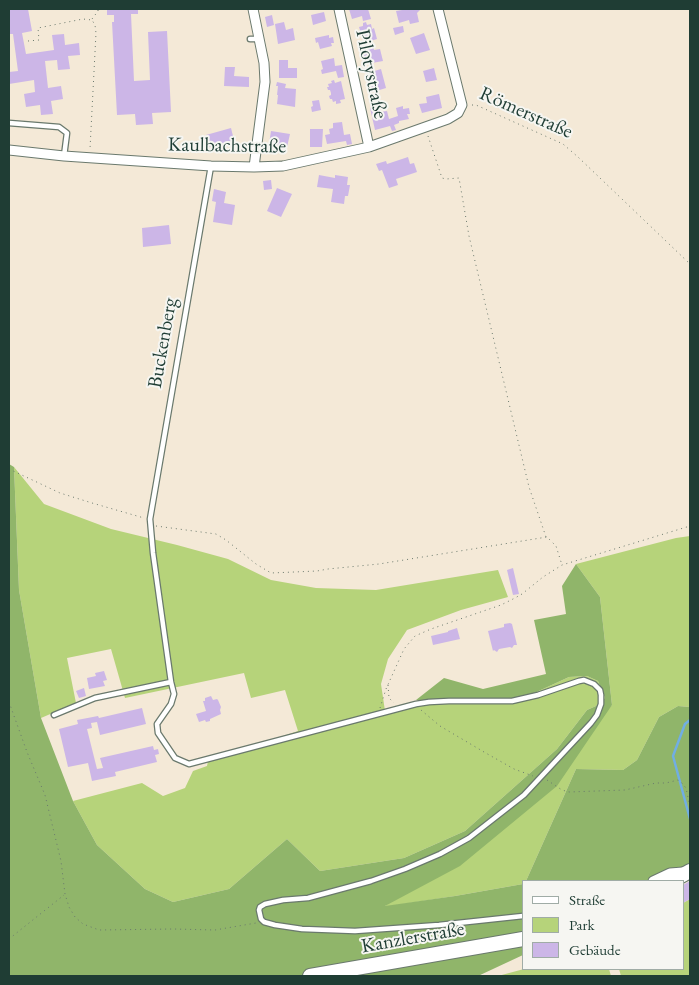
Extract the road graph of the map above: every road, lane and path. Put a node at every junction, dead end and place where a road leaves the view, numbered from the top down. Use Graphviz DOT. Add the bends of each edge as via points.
graph roads {
  1 [pos="98,9"];
  2 [pos="254,9"];
  3 [pos="339,9"];
  4 [pos="438,9"];
  5 [pos="92,20"];
  6 [pos="250,38"];
  7 [pos="260,39"];
  8 [pos="28,41"];
  9 [pos="462,105"];
  10 [pos="9,123"];
  11 [pos="425,127"];
  12 [pos="369,147"];
  13 [pos="9,150"];
  14 [pos="64,156"];
  15 [pos="90,158"];
  16 [pos="211,166"];
  17 [pos="254,167"];
  18 [pos="690,264"];
  19 [pos="9,469"];
  20 [pos="150,522"];
  21 [pos="690,526"];
  22 [pos="547,537"];
  23 [pos="562,565"];
  24 [pos="171,682"];
  25 [pos="388,684"];
  26 [pos="9,702"];
  27 [pos="397,704"];
  28 [pos="379,713"];
  29 [pos="54,715"];
  30 [pos="689,872"];
  31 [pos="655,880"];
  32 [pos="674,880"];
  33 [pos="64,894"];
  34 [pos="522,916"];
  35 [pos="264,922"];
  36 [pos="9,939"];
  37 [pos="522,939"];
  38 [pos="310,976"];
  1 -- 5 [label="path"];
  2 -- 7 [label="street"];
  3 -- 12 [label="street, Pilotystraße"];
  4 -- 9 [label="street, Römerstraße"];
  5 -- 8 [label="path" via="38,28 39,40"];
  5 -- 15 [label="path" via="96,33"];
  6 -- 7 [label="lane"];
  7 -- 17 [label="street" via="265,82"];
  9 -- 11 [label="street, Kaulbachstraße" via="458,113 448,119"];
  9 -- 18 [label="path, Römerstraße" via="476,105 563,144"];
  10 -- 14 [label="lane" via="59,127 67,133"];
  11 -- 12 [label="street, Kaulbachstraße"];
  11 -- 22 [label="path" via="442,178 459,178 469,236 529,487"];
  12 -- 17 [label="street, Kaulbachstraße" via="283,166"];
  13 -- 14 [label="street, Kaulbachstraße"];
  14 -- 15 [label="street, Kaulbachstraße"];
  15 -- 16 [label="street, Kaulbachstraße"];
  16 -- 17 [label="street, Kaulbachstraße"];
  16 -- 20 [label="lane, Buckenberg"];
  19 -- 20 [label="path" via="60,492"];
  20 -- 22 [label="path" via="216,534 271,573 379,564"];
  20 -- 24 [label="lane, Buckenberg"];
  21 -- 23 [label="path"];
  22 -- 23 [label="path" via="556,546"];
  23 -- 25 [label="path" via="501,605 415,636 404,649"];
  24 -- 28 [label="lane, Buckenberg" via="174,694 157,724 158,734 176,758 189,764"];
  24 -- 29 [label="lane" via="95,698"];
  25 -- 27 [label="path" via="389,698"];
  25 -- 28 [label="path"];
  26 -- 33 [label="path" via="45,795 61,861"];
  28 -- 35 [label="lane, Buckenberg" via="429,702 520,700 579,680 594,684 601,695 597,715 540,778 518,800 469,838 418,864 371,881 308,898 265,904 259,910"];
  30 -- 31 [label="street" via="678,872"];
  30 -- 32 [label="main road"];
  33 -- 35 [label="path" via="75,917 99,930 215,930"];
  33 -- 36 [label="path"];
  34 -- 35 [label="lane" via="355,931 292,928"];
  37 -- 38 [label="main road, Kanzlerstraße"];
}
